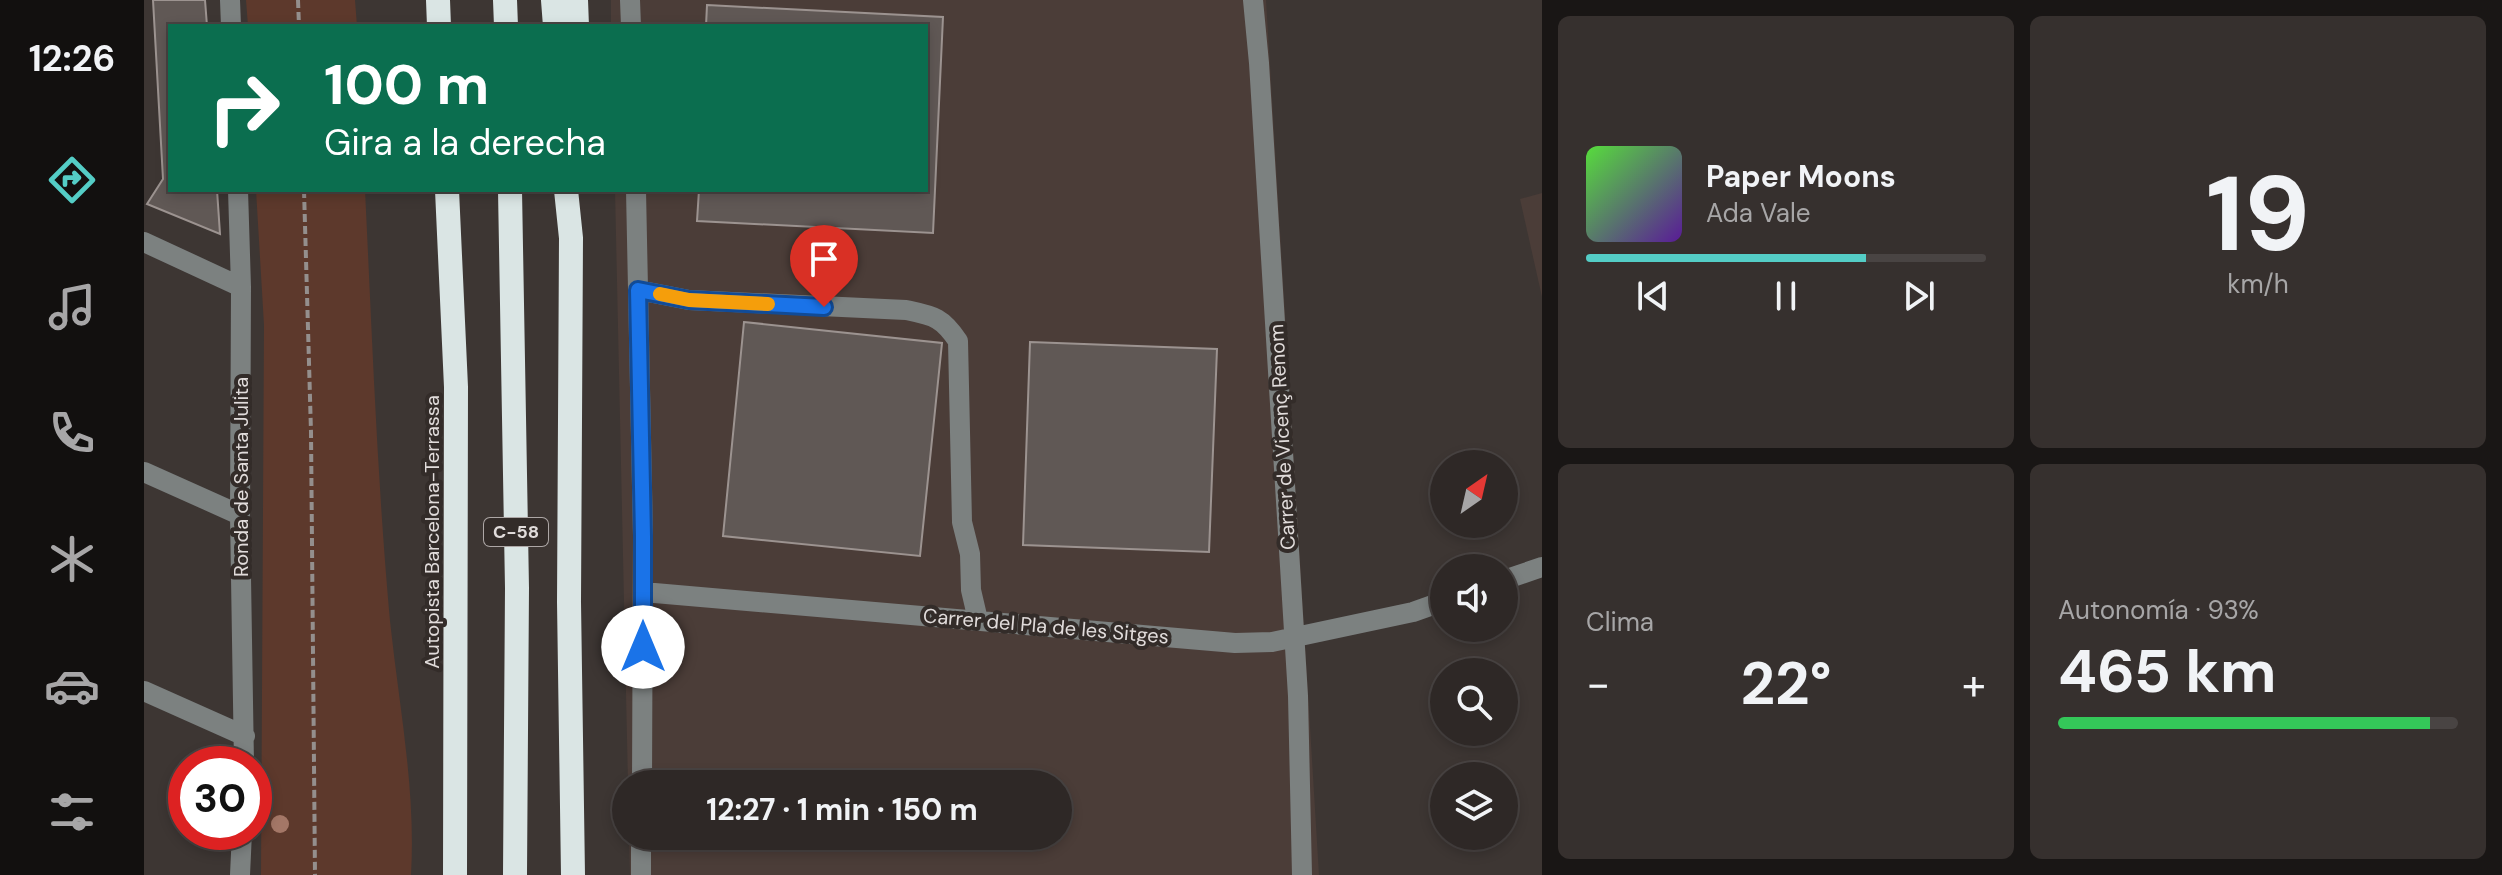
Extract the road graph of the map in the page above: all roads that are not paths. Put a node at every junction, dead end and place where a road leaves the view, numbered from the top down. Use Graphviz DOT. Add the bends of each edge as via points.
graph roads {
  1 [pos="230,0"];
  2 [pos="438,0"];
  3 [pos="505,0"];
  4 [pos="553,0"];
  5 [pos="565,0"];
  6 [pos="576,0"];
  7 [pos="630,0"];
  8 [pos="1253,0"];
  9 [pos="231,24"];
  10 [pos="439,24"];
  11 [pos="506,24"];
  12 [pos="555,24"];
  13 [pos="565,24"];
  14 [pos="577,24"];
  15 [pos="631,24"];
  16 [pos="238,192"];
  17 [pos="447,192"];
  18 [pos="510,192"];
  19 [pos="566,192"];
  20 [pos="580,192"];
  21 [pos="636,192"];
  22 [pos="571,238"];
  23 [pos="144,242"];
  24 [pos="241,287"];
  25 [pos="638,290"];
  26 [pos="144,472"];
  27 [pos="240,515"];
  28 [pos="1542,567"];
  29 [pos="1518,575"];
  30 [pos="643,592"];
  31 [pos="1430,606"];
  32 [pos="978,620"];
  33 [pos="1294,635"];
  34 [pos="144,691"];
  35 [pos="245,736"];
  36 [pos="245,746"];
  37 [pos="642,770"];
  38 [pos="241,850"];
  39 [pos="641,850"];
  40 [pos="240,875"];
  41 [pos="455,875"];
  42 [pos="515,875"];
  43 [pos="573,875"];
  44 [pos="641,875"];
  45 [pos="1302,875"];
  1 -- 9 [label="street"];
  2 -- 10 [label="highway"];
  3 -- 11 [label="highway"];
  4 -- 12 [label="highway"];
  5 -- 13 [label="highway"];
  6 -- 14 [label="highway"];
  7 -- 15 [label="street"];
  8 -- 33 [label="street, Carrer de Vicenç Renom"];
  16 -- 24 [label="street, Ronda de Santa Julita"];
  17 -- 41 [label="highway, Autopista Barcelona-Terrassa / C-58" via="456,387"];
  18 -- 42 [label="highway, C-58" via="517,572"];
  19 -- 22 [label="highway"];
  20 -- 22 [label="highway"];
  21 -- 25 [label="street"];
  22 -- 43 [label="highway"];
  23 -- 24 [label="street"];
  24 -- 27 [label="street, Ronda de Santa Julita"];
  25 -- 30 [label="street"];
  25 -- 32 [label="street" via="689,300 906,310 945,322 958,341 962,522"];
  26 -- 27 [label="street"];
  27 -- 35 [label="street, Ronda de Santa Julita"];
  28 -- 29 [label="street"];
  30 -- 32 [label="street, Carrer del Pla de les Sitges"];
  30 -- 37 [label="street"];
  31 -- 33 [label="street, Carrer del Pla de les Sitges"];
  32 -- 33 [label="street, Carrer del Pla de les Sitges" via="1235,643"];
  33 -- 45 [label="street, Carrer de Vicenç Renom"];
  34 -- 35 [label="street"];
  35 -- 36 [label="street, Ronda de Santa Julita"];
  38 -- 40 [label="street"];
  39 -- 44 [label="street"];
}
